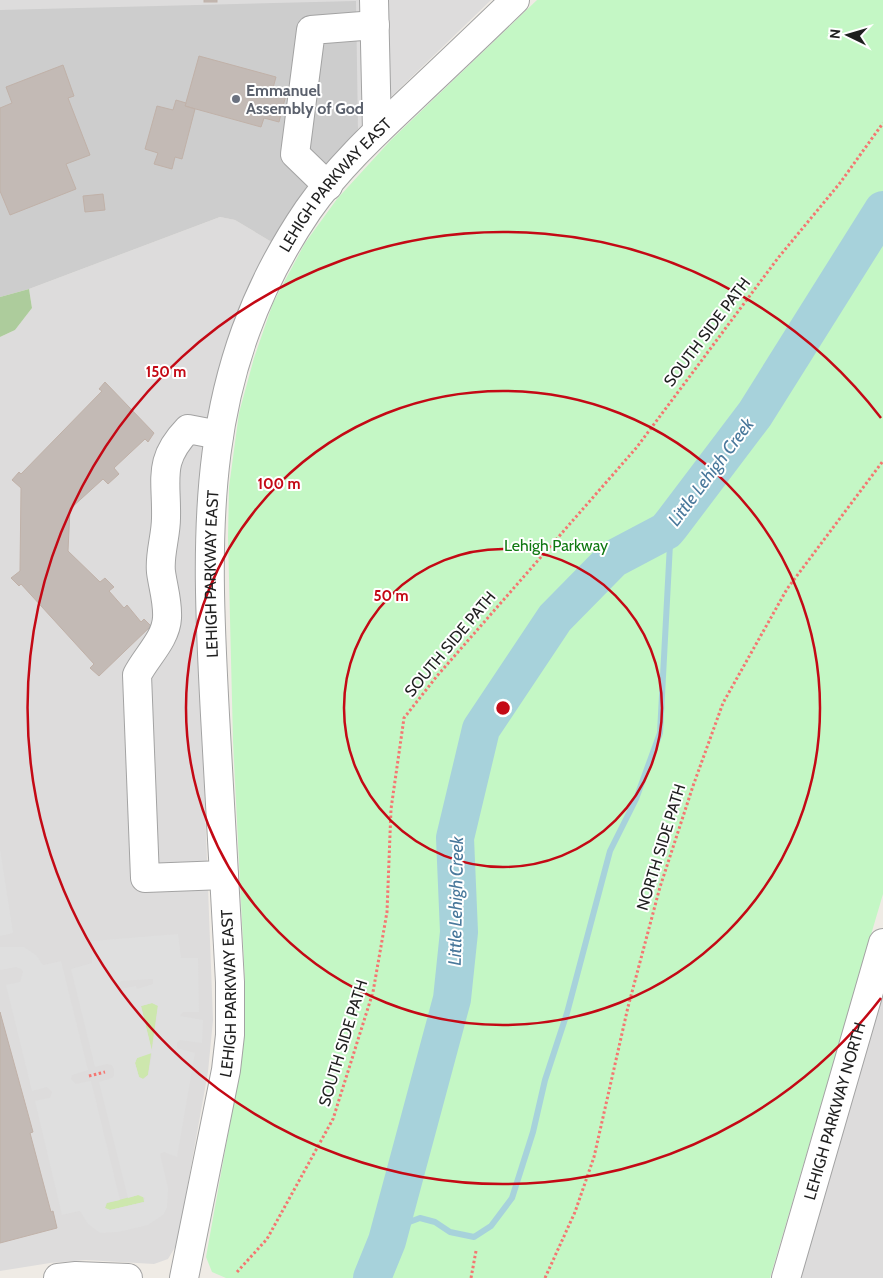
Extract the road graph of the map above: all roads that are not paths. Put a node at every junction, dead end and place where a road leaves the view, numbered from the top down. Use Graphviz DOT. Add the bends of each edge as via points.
graph roads {
  1 [pos="515,0"];
  2 [pos="374,13"];
  3 [pos="377,131"];
  4 [pos="328,186"];
  5 [pos="218,435"];
  6 [pos="224,874"];
  7 [pos="883,944"];
  8 [pos="58,1278"];
  9 [pos="128,1278"];
  10 [pos="184,1278"];
  11 [pos="786,1278"];
  1 -- 3 [label="street, LEHIGH PARKWAY EAST"];
  2 -- 3 [label="street"];
  2 -- 4 [label="street" via="311,30 295,154"];
  3 -- 4 [label="street, LEHIGH PARKWAY EAST"];
  4 -- 5 [label="street, LEHIGH PARKWAY EAST" via="282,250 259,295 231,374"];
  5 -- 6 [label="street, LEHIGH PARKWAY EAST" via="211,505 208,593"];
  5 -- 6 [label="street" via="188,429 174,444 165,472 166,519 161,570 167,619 164,631 143,662 138,676 144,878"];
  6 -- 10 [label="street, LEHIGH PARKWAY EAST" via="230,1035 226,1070"];
  7 -- 11 [label="street, LEHIGH PARKWAY NORTH"];
  8 -- 9 [label="street"];
}
